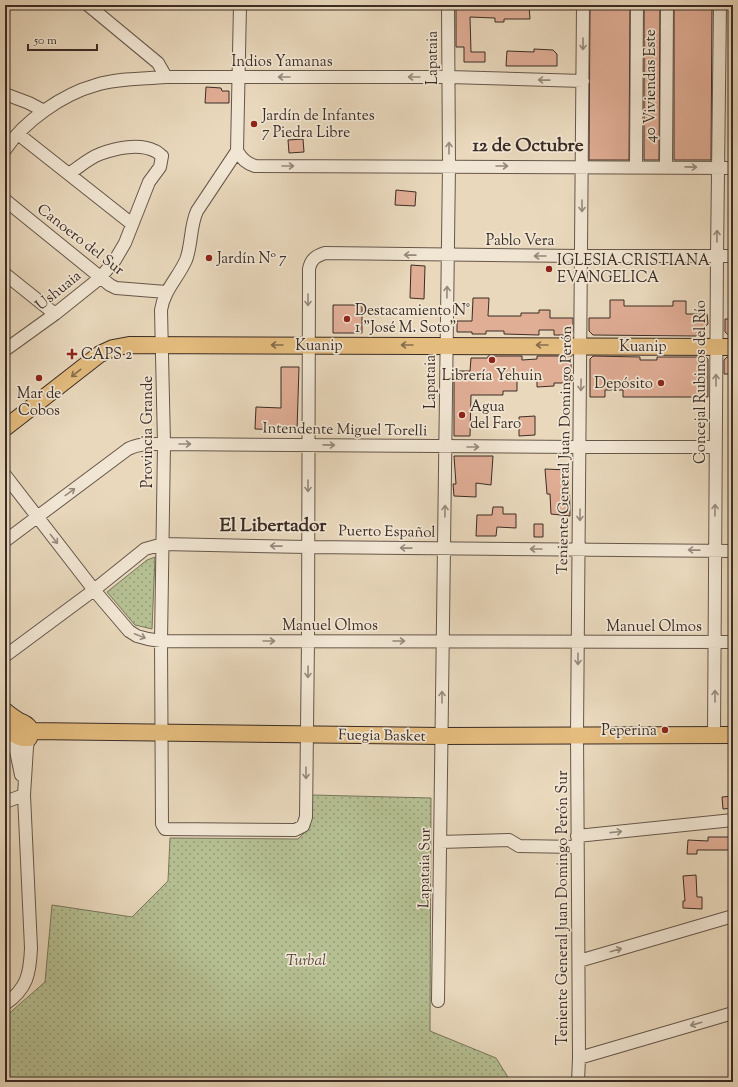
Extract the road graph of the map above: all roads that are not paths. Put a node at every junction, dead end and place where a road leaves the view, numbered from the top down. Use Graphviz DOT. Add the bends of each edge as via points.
graph roads {
  1 [pos="88,5"];
  2 [pos="240,5"];
  3 [pos="448,5"];
  4 [pos="583,5"];
  5 [pos="637,5"];
  6 [pos="667,5"];
  7 [pos="720,5"];
  8 [pos="166,77"];
  9 [pos="239,77"];
  10 [pos="448,77"];
  11 [pos="583,81"];
  12 [pos="5,94"];
  13 [pos="44,111"];
  14 [pos="18,134"];
  15 [pos="5,150"];
  16 [pos="237,151"];
  17 [pos="449,166"];
  18 [pos="582,167"];
  19 [pos="666,167"];
  20 [pos="636,168"];
  21 [pos="719,168"];
  22 [pos="733,168"];
  23 [pos="69,174"];
  24 [pos="5,200"];
  25 [pos="132,224"];
  26 [pos="448,255"];
  27 [pos="717,255"];
  28 [pos="582,256"];
  29 [pos="733,256"];
  30 [pos="5,274"];
  31 [pos="100,278"];
  32 [pos="166,292"];
  33 [pos="55,314"];
  34 [pos="163,344"];
  35 [pos="308,345"];
  36 [pos="446,345"];
  37 [pos="581,346"];
  38 [pos="717,346"];
  39 [pos="733,347"];
  40 [pos="5,350"];
  41 [pos="5,428"];
  42 [pos="164,444"];
  43 [pos="308,444"];
  44 [pos="446,446"];
  45 [pos="580,447"];
  46 [pos="716,447"];
  47 [pos="5,475"];
  48 [pos="36,516"];
  49 [pos="5,541"];
  50 [pos="163,544"];
  51 [pos="308,547"];
  52 [pos="444,548"];
  53 [pos="579,549"];
  54 [pos="715,550"];
  55 [pos="733,550"];
  56 [pos="94,590"];
  57 [pos="308,640"];
  58 [pos="161,641"];
  59 [pos="442,641"];
  60 [pos="715,641"];
  61 [pos="578,642"];
  62 [pos="733,642"];
  63 [pos="5,656"];
  64 [pos="5,711"];
  65 [pos="11,727"];
  66 [pos="161,733"];
  67 [pos="307,734"];
  68 [pos="577,734"];
  69 [pos="30,735"];
  70 [pos="714,735"];
  71 [pos="733,735"];
  72 [pos="442,736"];
  73 [pos="24,795"];
  74 [pos="5,802"];
  75 [pos="733,820"];
  76 [pos="577,841"];
  77 [pos="440,842"];
  78 [pos="733,916"];
  79 [pos="579,961"];
  80 [pos="438,1001"];
  81 [pos="5,1004"];
  82 [pos="733,1013"];
  83 [pos="579,1058"];
  84 [pos="578,1082"];
  1 -- 8 [label="street" via="158,63"];
  2 -- 9 [label="street"];
  3 -- 10 [label="street, Lapataia"];
  4 -- 11 [label="street, Teniente General Juan Domingo Perón, one-way"];
  5 -- 20 [label="street"];
  6 -- 19 [label="street, 40 Viviendas Este"];
  7 -- 21 [label="street, Concejal Rubinos del Río"];
  8 -- 9 [label="street, Indios Yamanas"];
  8 -- 13 [label="street, Indios Yamanas" via="97,85 78,92"];
  10 -- 9 [label="street, Indios Yamanas, one-way"];
  9 -- 16 [label="street"];
  11 -- 10 [label="street, Indios Yamanas, one-way"];
  17 -- 10 [label="street, Lapataia, one-way"];
  11 -- 18 [label="street, Teniente General Juan Domingo Perón"];
  12 -- 13 [label="street" via="29,102"];
  13 -- 14 [label="street, Indios Yamanas"];
  14 -- 15 [label="street, Indios Yamanas"];
  14 -- 23 [label="street"];
  16 -- 17 [label="street, one-way" via="241,158 255,166"];
  16 -- 32 [label="street, Provincia Grande" via="197,211 186,258"];
  17 -- 18 [label="street, one-way"];
  17 -- 26 [label="street, Lapataia"];
  18 -- 20 [label="street"];
  18 -- 28 [label="street, Teniente General Juan Domingo Perón, one-way"];
  19 -- 20 [label="street"];
  19 -- 21 [label="street, one-way"];
  21 -- 22 [label="street"];
  27 -- 21 [label="street, Concejal Rubinos del Río, one-way"];
  23 -- 25 [label="street"];
  23 -- 25 [label="street, Ushuaia" via="88,160 115,150 144,148 162,156 160,167 150,182"];
  24 -- 31 [label="street, Canoero del Sur"];
  25 -- 31 [label="street, Ushuaia" via="115,260"];
  28 -- 26 [label="street, Pablo Vera, one-way"];
  26 -- 35 [label="street, Pablo Vera, one-way" via="317,255 310,261 309,269"];
  36 -- 26 [label="street, Lapataia, one-way"];
  27 -- 28 [label="street, Pablo Vera"];
  27 -- 29 [label="street, Pablo Vera"];
  27 -- 38 [label="street, Concejal Rubinos del Río"];
  28 -- 37 [label="street, Teniente General Juan Domingo Perón"];
  30 -- 33 [label="street"];
  31 -- 32 [label="street, Canoero del Sur" via="116,288"];
  31 -- 33 [label="street, Ushuaia"];
  32 -- 34 [label="street, Provincia Grande" via="161,310"];
  33 -- 40 [label="street, Ushuaia"];
  35 -- 34 [label="main road, Kuanip, one-way"];
  34 -- 41 [label="main road, Kuanip, one-way" via="120,346 106,351"];
  34 -- 42 [label="street, Provincia Grande"];
  36 -- 35 [label="main road, Kuanip, one-way"];
  35 -- 43 [label="street"];
  37 -- 36 [label="main road, Kuanip, one-way"];
  36 -- 44 [label="street, Lapataia"];
  37 -- 38 [label="main road, Kuanip"];
  37 -- 45 [label="street, Teniente General Juan Domingo Perón, one-way"];
  38 -- 39 [label="main road, Kuanip"];
  46 -- 38 [label="street, Concejal Rubinos del Río, one-way"];
  42 -- 43 [label="street, Intendente Miguel Torelli, one-way"];
  48 -- 42 [label="street, Intendente Miguel Torelli, one-way" via="128,449 134,446"];
  42 -- 50 [label="street, Provincia Grande"];
  43 -- 44 [label="street, Intendente Miguel Torelli, one-way"];
  43 -- 51 [label="street, one-way"];
  44 -- 45 [label="street, Intendente Miguel Torelli, one-way"];
  52 -- 44 [label="street, Lapataia, one-way"];
  45 -- 46 [label="street, Intendente Miguel Torelli"];
  45 -- 53 [label="street, Teniente General Juan Domingo Perón, one-way"];
  54 -- 46 [label="street, Concejal Rubinos del Río, one-way"];
  47 -- 48 [label="street, Manuel Olmos"];
  48 -- 49 [label="street, Intendente Miguel Torelli"];
  48 -- 56 [label="street, Manuel Olmos, one-way"];
  51 -- 50 [label="street, Puerto Español, one-way"];
  50 -- 56 [label="street, Puerto Español" via="145,549"];
  50 -- 58 [label="street, Provincia Grande"];
  52 -- 51 [label="street, Puerto Español, one-way"];
  51 -- 57 [label="street"];
  53 -- 52 [label="street, Puerto Español, one-way"];
  52 -- 59 [label="street, Lapataia"];
  54 -- 53 [label="street, Puerto Español, one-way"];
  53 -- 61 [label="street, Teniente General Juan Domingo Perón"];
  54 -- 55 [label="street, Puerto Español"];
  54 -- 60 [label="street, Concejal Rubinos del Río"];
  56 -- 58 [label="street, Manuel Olmos, one-way" via="129,631"];
  56 -- 63 [label="street, Puerto Español"];
  58 -- 57 [label="street, Manuel Olmos, one-way"];
  57 -- 59 [label="street, Manuel Olmos, one-way"];
  57 -- 67 [label="street, one-way"];
  58 -- 66 [label="street, Provincia Grande"];
  59 -- 61 [label="street, Manuel Olmos"];
  72 -- 59 [label="street, Lapataia, one-way"];
  60 -- 61 [label="street, Manuel Olmos"];
  60 -- 62 [label="street, Manuel Olmos"];
  70 -- 60 [label="street, Concejal Rubinos del Río, one-way"];
  61 -- 68 [label="street, Teniente General Juan Domingo Perón, one-way"];
  64 -- 65 [label="main road"];
  65 -- 69 [label="main road, Fuegia Basket" via="20,737"];
  65 -- 73 [label="street"];
  66 -- 67 [label="main road, Fuegia Basket"];
  67 -- 66 [label="street, Provincia Grande, one-way" via="306,817 303,826 295,830 165,829 162,824"];
  66 -- 69 [label="main road, Fuegia Basket"];
  67 -- 72 [label="main road, Fuegia Basket"];
  68 -- 70 [label="main road, Fuegia Basket"];
  68 -- 72 [label="main road, Fuegia Basket"];
  68 -- 76 [label="street, Teniente General Juan Domingo Perón Sur"];
  69 -- 73 [label="street"];
  70 -- 71 [label="main road, Fuegia Basket"];
  72 -- 77 [label="street, Lapataia Sur"];
  73 -- 74 [label="street"];
  73 -- 81 [label="street" via="30,965 23,988"];
  76 -- 75 [label="street, one-way"];
  76 -- 77 [label="street" via="519,846 510,840"];
  76 -- 79 [label="street, Teniente General Juan Domingo Perón Sur"];
  77 -- 80 [label="street, Lapataia Sur"];
  79 -- 78 [label="street, one-way"];
  79 -- 83 [label="street, Teniente General Juan Domingo Perón Sur"];
  82 -- 83 [label="street, one-way"];
  83 -- 84 [label="street, Teniente General Juan Domingo Perón Sur"];
}
